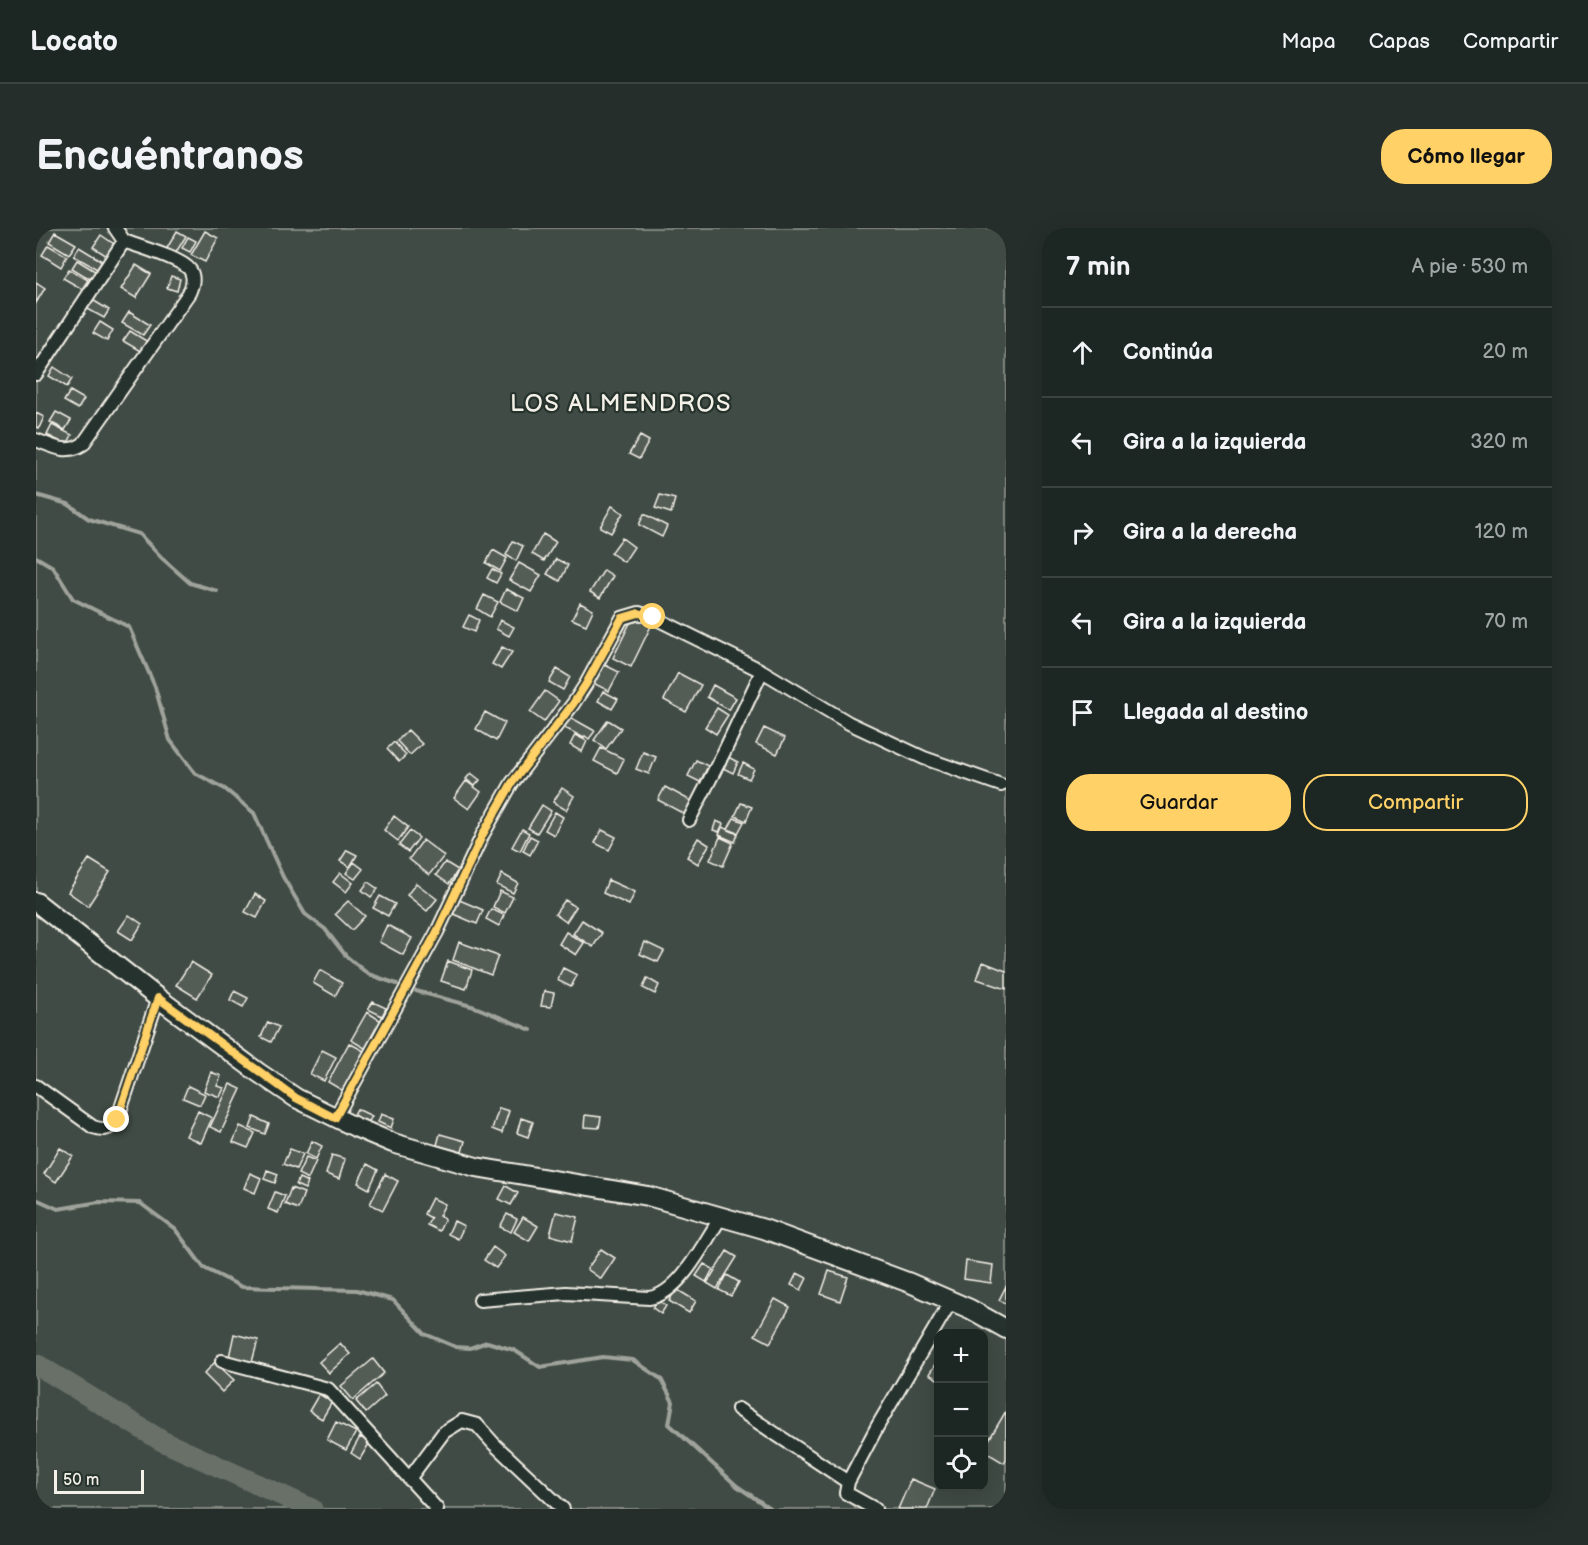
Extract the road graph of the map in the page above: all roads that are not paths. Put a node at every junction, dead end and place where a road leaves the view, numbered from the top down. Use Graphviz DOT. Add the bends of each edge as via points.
graph roads {
  1 [pos="115,228"];
  2 [pos="124,241"];
  3 [pos="36,374"];
  4 [pos="36,440"];
  5 [pos="762,671"];
  6 [pos="1001,785"];
  7 [pos="689,820"];
  8 [pos="36,902"];
  9 [pos="158,998"];
  10 [pos="36,1086"];
  11 [pos="335,1118"];
  12 [pos="721,1217"];
  13 [pos="480,1300"];
  14 [pos="951,1301"];
  15 [pos="1006,1329"];
  16 [pos="222,1361"];
  17 [pos="738,1409"];
  18 [pos="409,1479"];
  19 [pos="848,1482"];
  20 [pos="437,1509"];
  21 [pos="563,1509"];
  22 [pos="875,1509"];
  1 -- 2 [label="street"];
  2 -- 3 [label="street"];
  2 -- 4 [label="street" via="181,263 190,271 193,281 189,293 83,444 73,450"];
  5 -- 6 [label="street" via="849,723 924,758"];
  5 -- 7 [label="street"];
  5 -- 11 [label="street" via="647,614 622,618 573,704 512,783 437,932"];
  8 -- 9 [label="main road"];
  9 -- 10 [label="street" via="111,1128 93,1127"];
  9 -- 11 [label="main road" via="296,1098"];
  11 -- 12 [label="main road" via="393,1143 476,1167 610,1188"];
  12 -- 13 [label="street" via="678,1282 659,1297 566,1293"];
  12 -- 14 [label="main road" via="831,1253"];
  14 -- 15 [label="main road"];
  14 -- 19 [label="street"];
  16 -- 18 [label="street" via="327,1389"];
  17 -- 19 [label="street"];
  18 -- 20 [label="street"];
  18 -- 21 [label="street" via="444,1432 462,1421 477,1425"];
  19 -- 22 [label="street" via="846,1493"];
}
